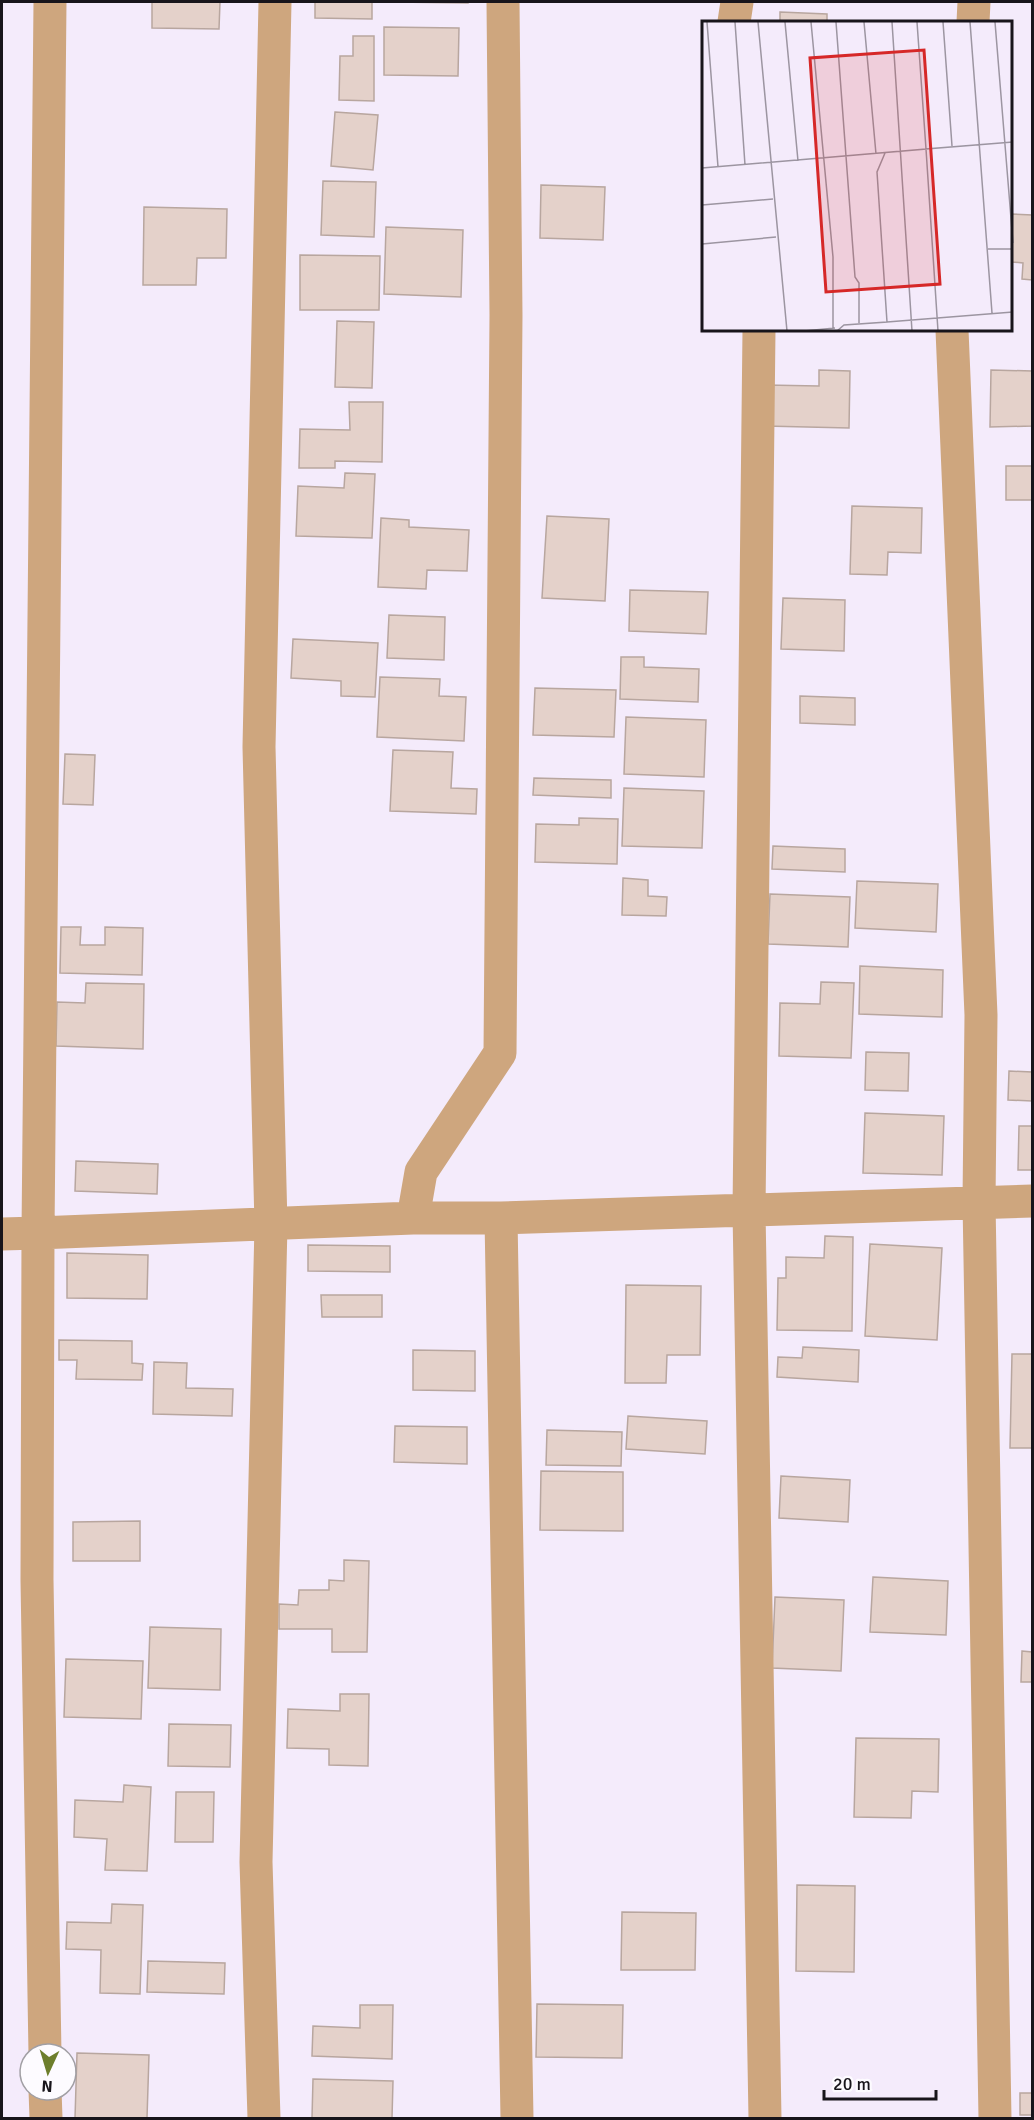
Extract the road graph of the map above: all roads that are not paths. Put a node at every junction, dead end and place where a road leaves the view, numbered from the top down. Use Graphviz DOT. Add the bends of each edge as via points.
graph roads {
  1 [pos="50,2"];
  2 [pos="274,2"];
  3 [pos="503,2"];
  4 [pos="737,2"];
  5 [pos="974,2"];
  6 [pos="734,21"];
  7 [pos="973,21"];
  8 [pos="759,332"];
  9 [pos="952,332"];
  10 [pos="1032,1201"];
  11 [pos="979,1202"];
  12 [pos="749,1211"];
  13 [pos="413,1218"];
  14 [pos="501,1218"];
  15 [pos="271,1225"];
  16 [pos="38,1233"];
  17 [pos="2,1234"];
  18 [pos="45,2042"];
  19 [pos="45,2102"];
  20 [pos="46,2118"];
  21 [pos="264,2118"];
  22 [pos="517,2118"];
  23 [pos="765,2118"];
  24 [pos="995,2118"];
  1 -- 16 [label="street"];
  2 -- 15 [label="street" via="259,747"];
  3 -- 13 [label="street" via="506,315 500,1053 421,1172"];
  4 -- 6 [label="street"];
  5 -- 7 [label="street"];
  8 -- 12 [label="street"];
  9 -- 11 [label="street" via="981,1015"];
  10 -- 11 [label="street"];
  11 -- 12 [label="street"];
  11 -- 24 [label="street"];
  12 -- 14 [label="street"];
  12 -- 23 [label="street"];
  13 -- 14 [label="street"];
  13 -- 15 [label="street"];
  14 -- 22 [label="street"];
  15 -- 16 [label="street"];
  15 -- 21 [label="street" via="256,1862"];
  16 -- 17 [label="street"];
  16 -- 18 [label="street" via="37,1580"];
  19 -- 20 [label="street"];
}
